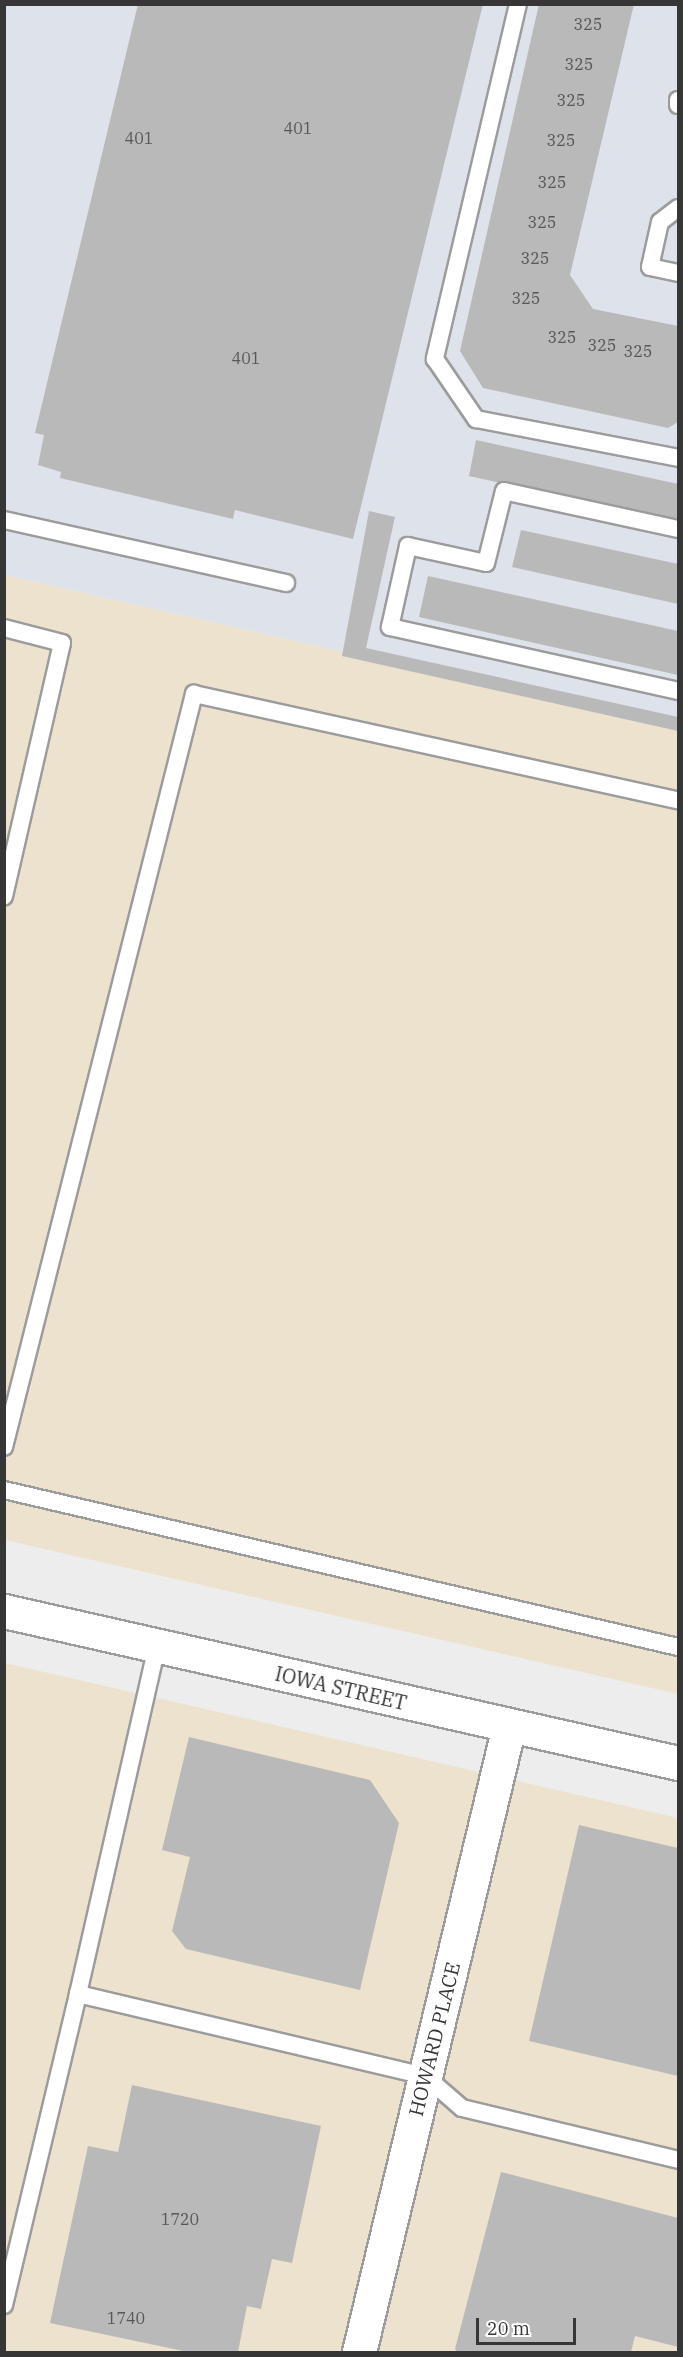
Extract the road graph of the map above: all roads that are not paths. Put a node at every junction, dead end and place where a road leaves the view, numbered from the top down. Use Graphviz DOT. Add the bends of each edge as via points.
graph roads {
  1 [pos="518,4"];
  2 [pos="678,208"];
  3 [pos="678,273"];
  4 [pos="678,458"];
  5 [pos="4,520"];
  6 [pos="678,529"];
  7 [pos="286,584"];
  8 [pos="4,628"];
  9 [pos="678,692"];
  10 [pos="678,800"];
  11 [pos="4,896"];
  12 [pos="4,1448"];
  13 [pos="4,1490"];
  14 [pos="4,1611"];
  15 [pos="157,1646"];
  16 [pos="678,1647"];
  17 [pos="509,1726"];
  18 [pos="678,1763"];
  19 [pos="78,1994"];
  20 [pos="425,2076"];
  21 [pos="678,2160"];
  22 [pos="4,2305"];
  23 [pos="358,2352"];
  1 -- 4 [label="lane" via="435,359 476,419"];
  2 -- 3 [label="lane" via="660,222 650,267"];
  5 -- 7 [label="lane"];
  6 -- 9 [label="lane" via="504,491 486,563 408,546 390,627"];
  8 -- 11 [label="lane" via="62,643"];
  10 -- 12 [label="lane" via="194,694"];
  13 -- 16 [label="lane"];
  14 -- 15 [label="street, IOWA STREET"];
  15 -- 17 [label="street, IOWA STREET"];
  15 -- 19 [label="lane"];
  17 -- 18 [label="street, IOWA STREET"];
  17 -- 20 [label="street, HOWARD PLACE"];
  19 -- 20 [label="lane"];
  19 -- 22 [label="lane"];
  20 -- 21 [label="lane" via="462,2108"];
  20 -- 23 [label="street, HOWARD PLACE"];
}
